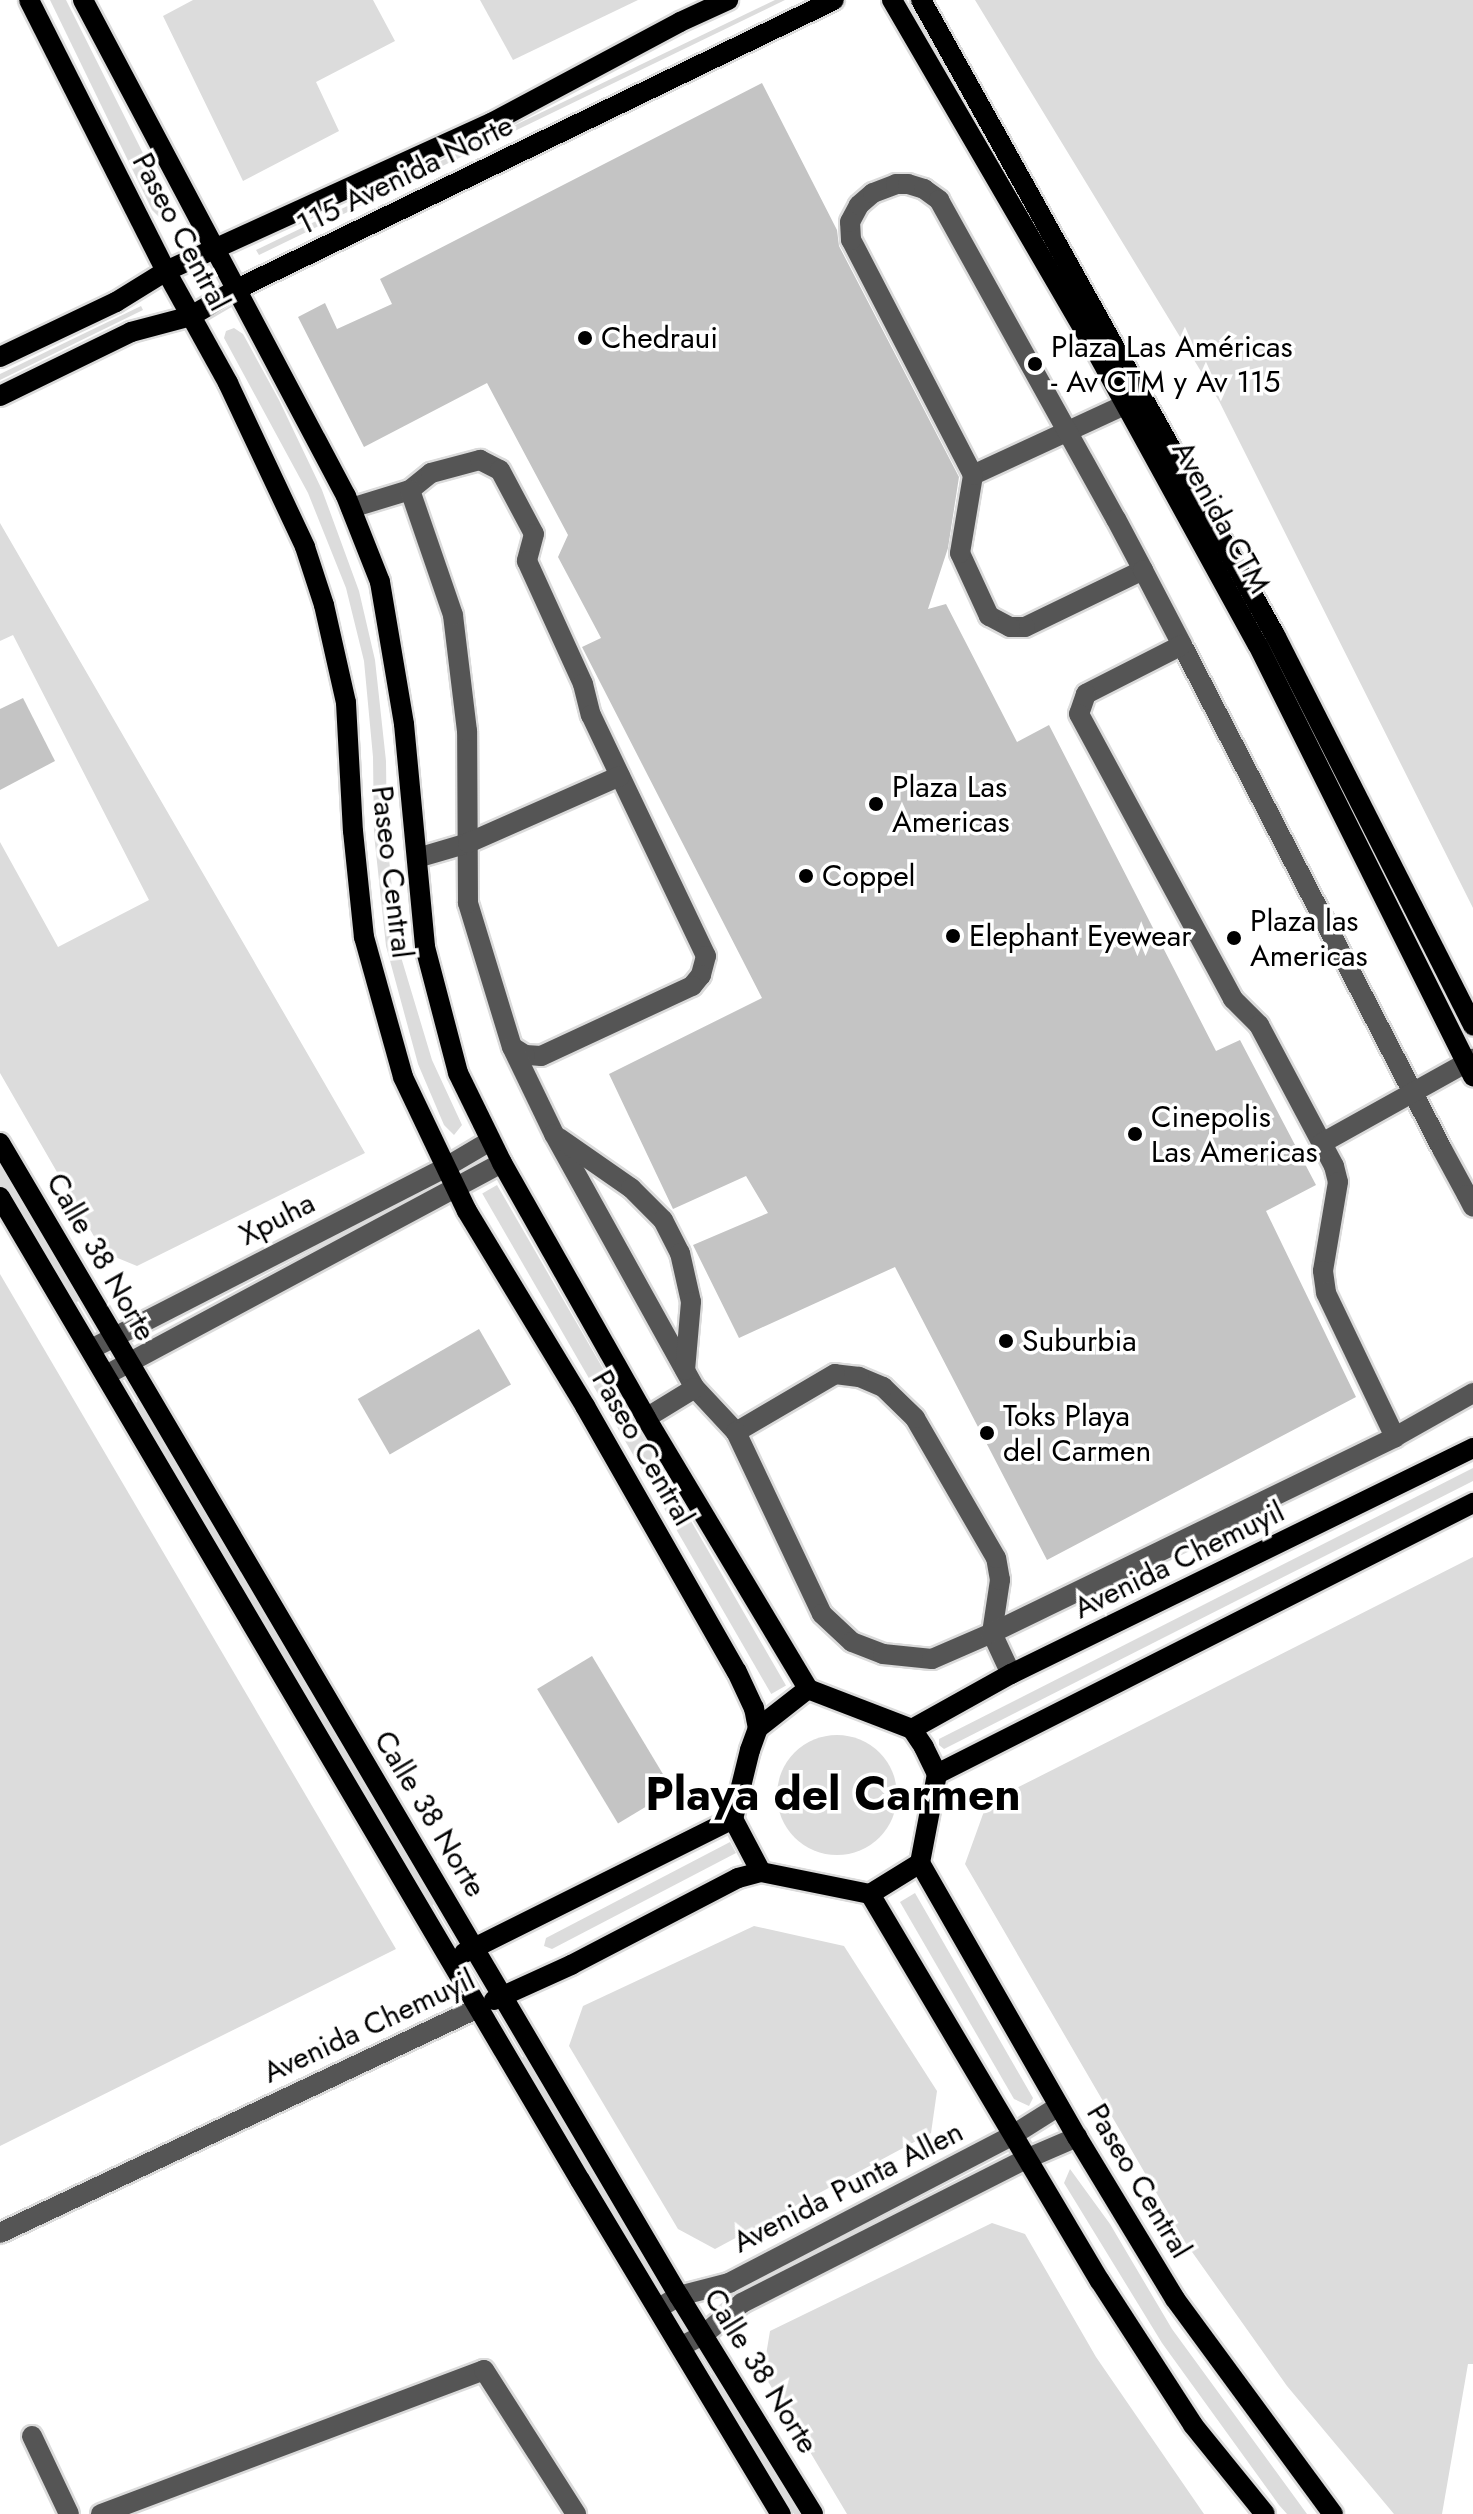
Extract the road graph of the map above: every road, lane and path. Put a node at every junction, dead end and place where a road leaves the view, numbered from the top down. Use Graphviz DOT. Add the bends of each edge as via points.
graph roads {
  1 [pos="29,0"];
  2 [pos="83,0"];
  3 [pos="728,0"];
  4 [pos="834,0"];
  5 [pos="892,0"];
  6 [pos="921,0"];
  7 [pos="217,250"];
  8 [pos="166,271"];
  9 [pos="237,289"];
  10 [pos="191,316"];
  11 [pos="0,357"];
  12 [pos="0,396"];
  13 [pos="1134,400"];
  14 [pos="1066,431"];
  15 [pos="973,475"];
  16 [pos="410,490"];
  17 [pos="351,508"];
  18 [pos="1143,570"];
  19 [pos="1182,645"];
  20 [pos="620,776"];
  21 [pos="468,843"];
  22 [pos="417,858"];
  23 [pos="1473,1026"];
  24 [pos="512,1047"];
  25 [pos="1471,1066"];
  26 [pos="1414,1095"];
  27 [pos="554,1134"];
  28 [pos="490,1141"];
  29 [pos="0,1143"];
  30 [pos="1322,1143"];
  31 [pos="502,1163"];
  32 [pos="446,1167"];
  33 [pos="454,1187"];
  34 [pos="0,1197"];
  35 [pos="1473,1207"];
  36 [pos="112,1337"];
  37 [pos="91,1349"];
  38 [pos="127,1361"];
  39 [pos="106,1375"];
  40 [pos="690,1379"];
  41 [pos="1473,1393"];
  42 [pos="646,1418"];
  43 [pos="736,1432"];
  44 [pos="1395,1437"];
  45 [pos="1473,1448"];
  46 [pos="1473,1503"];
  47 [pos="992,1633"];
  48 [pos="1011,1674"];
  49 [pos="808,1689"];
  50 [pos="758,1728"];
  51 [pos="912,1729"];
  52 [pos="937,1774"];
  53 [pos="733,1819"];
  54 [pos="920,1863"];
  55 [pos="761,1872"];
  56 [pos="870,1894"];
  57 [pos="474,1947"];
  58 [pos="450,1959"];
  59 [pos="504,1996"];
  60 [pos="480,2007"];
  61 [pos="1059,2106"];
  62 [pos="1013,2135"];
  63 [pos="1077,2137"];
  64 [pos="1026,2159"];
  65 [pos="0,2233"];
  66 [pos="679,2296"];
  67 [pos="659,2308"];
  68 [pos="703,2335"];
  69 [pos="682,2346"];
  70 [pos="32,2436"];
  71 [pos="69,2514"];
  72 [pos="101,2514"];
  73 [pos="576,2514"];
  74 [pos="781,2514"];
  75 [pos="813,2514"];
  76 [pos="1265,2514"];
  77 [pos="1333,2514"];
  1 -- 8 [label="main road, Paseo Central"];
  2 -- 7 [label="main road, Paseo Central"];
  3 -- 7 [label="main road, 115 Avenida Norte" via="491,123"];
  4 -- 9 [label="main road, 115 Avenida Norte"];
  5 -- 13 [label="main road, Avenida CTM"];
  6 -- 13 [label="main road, Avenida CTM"];
  7 -- 8 [label="main road, 115 Avenida Norte"];
  7 -- 9 [label="main road, Paseo Central"];
  8 -- 10 [label="main road, Paseo Central"];
  8 -- 11 [label="main road" via="116,302"];
  9 -- 10 [label="main road, 115 Avenida Norte"];
  9 -- 17 [label="main road, Paseo Central"];
  10 -- 12 [label="main road, 115 Avenida Norte" via="131,332"];
  10 -- 32 [label="main road, Paseo Central" via="305,547 324,605 346,703 364,937 403,1077"];
  13 -- 14 [label="street"];
  13 -- 23 [label="main road, Avenida CTM" via="1275,635"];
  13 -- 25 [label="main road, Avenida CTM"];
  14 -- 15 [label="street"];
  14 -- 15 [label="street" via="939,200 908,184 873,193 850,222 851,240"];
  14 -- 18 [label="street"];
  15 -- 18 [label="street" via="960,553 989,616 999,623 1025,627"];
  16 -- 17 [label="street"];
  16 -- 20 [label="street" via="431,473 480,460 500,470 534,534 527,561"];
  16 -- 21 [label="street" via="453,615 467,731"];
  17 -- 22 [label="main road, Paseo Central" via="380,582 404,724"];
  18 -- 19 [label="street"];
  19 -- 26 [label="street"];
  19 -- 30 [label="street" via="1086,694 1079,714 1233,999 1259,1025"];
  20 -- 21 [label="street"];
  20 -- 24 [label="street" via="706,956 701,975 692,986 541,1056"];
  21 -- 22 [label="street"];
  21 -- 24 [label="street" via="468,903"];
  22 -- 28 [label="main road, Paseo Central" via="425,947 458,1073"];
  24 -- 27 [label="street"];
  25 -- 26 [label="street"];
  26 -- 30 [label="street"];
  26 -- 35 [label="street"];
  27 -- 40 [label="street"];
  27 -- 40 [label="street" via="631,1188 663,1220 680,1253 691,1302"];
  28 -- 31 [label="main road, Paseo Central"];
  28 -- 32 [label="street, Xpuha"];
  29 -- 36 [label="main road, Calle 38 Norte"];
  30 -- 44 [label="street" via="1338,1182 1324,1261 1326,1293"];
  31 -- 33 [label="street, Xpuha"];
  31 -- 42 [label="main road, Paseo Central"];
  32 -- 33 [label="main road, Paseo Central"];
  32 -- 36 [label="street, Xpuha"];
  33 -- 38 [label="street, Xpuha"];
  33 -- 50 [label="main road, Paseo Central" via="737,1672"];
  34 -- 37 [label="main road, Calle 38 Norte"];
  36 -- 37 [label="street, Xpuha"];
  36 -- 38 [label="main road, Calle 38 Norte"];
  37 -- 39 [label="main road, Calle 38 Norte"];
  38 -- 39 [label="street, Xpuha"];
  38 -- 57 [label="main road, Calle 38 Norte"];
  39 -- 58 [label="main road, Calle 38 Norte"];
  40 -- 42 [label="street"];
  40 -- 43 [label="street"];
  41 -- 44 [label="street"];
  42 -- 49 [label="main road, Paseo Central"];
  43 -- 47 [label="street" via="822,1614 852,1642 883,1654 932,1659"];
  43 -- 47 [label="street" via="835,1374 883,1387 915,1418 996,1558 1000,1580"];
  44 -- 47 [label="street"];
  45 -- 48 [label="main road, Avenida Chemuyil"];
  46 -- 52 [label="main road"];
  47 -- 48 [label="street"];
  48 -- 51 [label="main road, Avenida Chemuyil"];
  49 -- 50 [label="main road"];
  49 -- 51 [label="main road"];
  50 -- 53 [label="main road"];
  51 -- 52 [label="main road"];
  52 -- 54 [label="main road"];
  53 -- 55 [label="main road"];
  53 -- 57 [label="main road, Avenida Chemuyil"];
  54 -- 56 [label="main road"];
  54 -- 61 [label="main road, Paseo Central"];
  55 -- 56 [label="main road"];
  55 -- 59 [label="main road, Avenida Chemuyil" via="738,1878"];
  56 -- 62 [label="main road"];
  57 -- 58 [label="main road, Avenida Chemuyil"];
  57 -- 59 [label="main road, Calle 38 Norte"];
  58 -- 60 [label="main road, Calle 38 Norte"];
  59 -- 60 [label="main road, Avenida Chemuyil"];
  59 -- 66 [label="main road, Calle 38 Norte"];
  60 -- 65 [label="street, Avenida Chemuyil"];
  60 -- 67 [label="main road, Calle 38 Norte"];
  61 -- 62 [label="street, Avenida Punta Allen"];
  61 -- 63 [label="main road, Paseo Central"];
  62 -- 64 [label="main road"];
  62 -- 66 [label="street, Avenida Punta Allen" via="729,2283"];
  63 -- 64 [label="street, Avenida Punta Allen"];
  63 -- 77 [label="main road, Paseo Central" via="1175,2299"];
  64 -- 68 [label="street, Avenida Punta Allen" via="742,2303"];
  64 -- 76 [label="main road" via="1193,2425"];
  66 -- 67 [label="street, Avenida Punta Allen"];
  66 -- 68 [label="main road, Calle 38 Norte"];
  67 -- 69 [label="main road, Calle 38 Norte"];
  68 -- 69 [label="street, Avenida Punta Allen"];
  68 -- 75 [label="main road, Calle 38 Norte"];
  69 -- 74 [label="main road, Calle 38 Norte"];
  70 -- 71 [label="street"];
  72 -- 73 [label="street" via="484,2370"];
}
